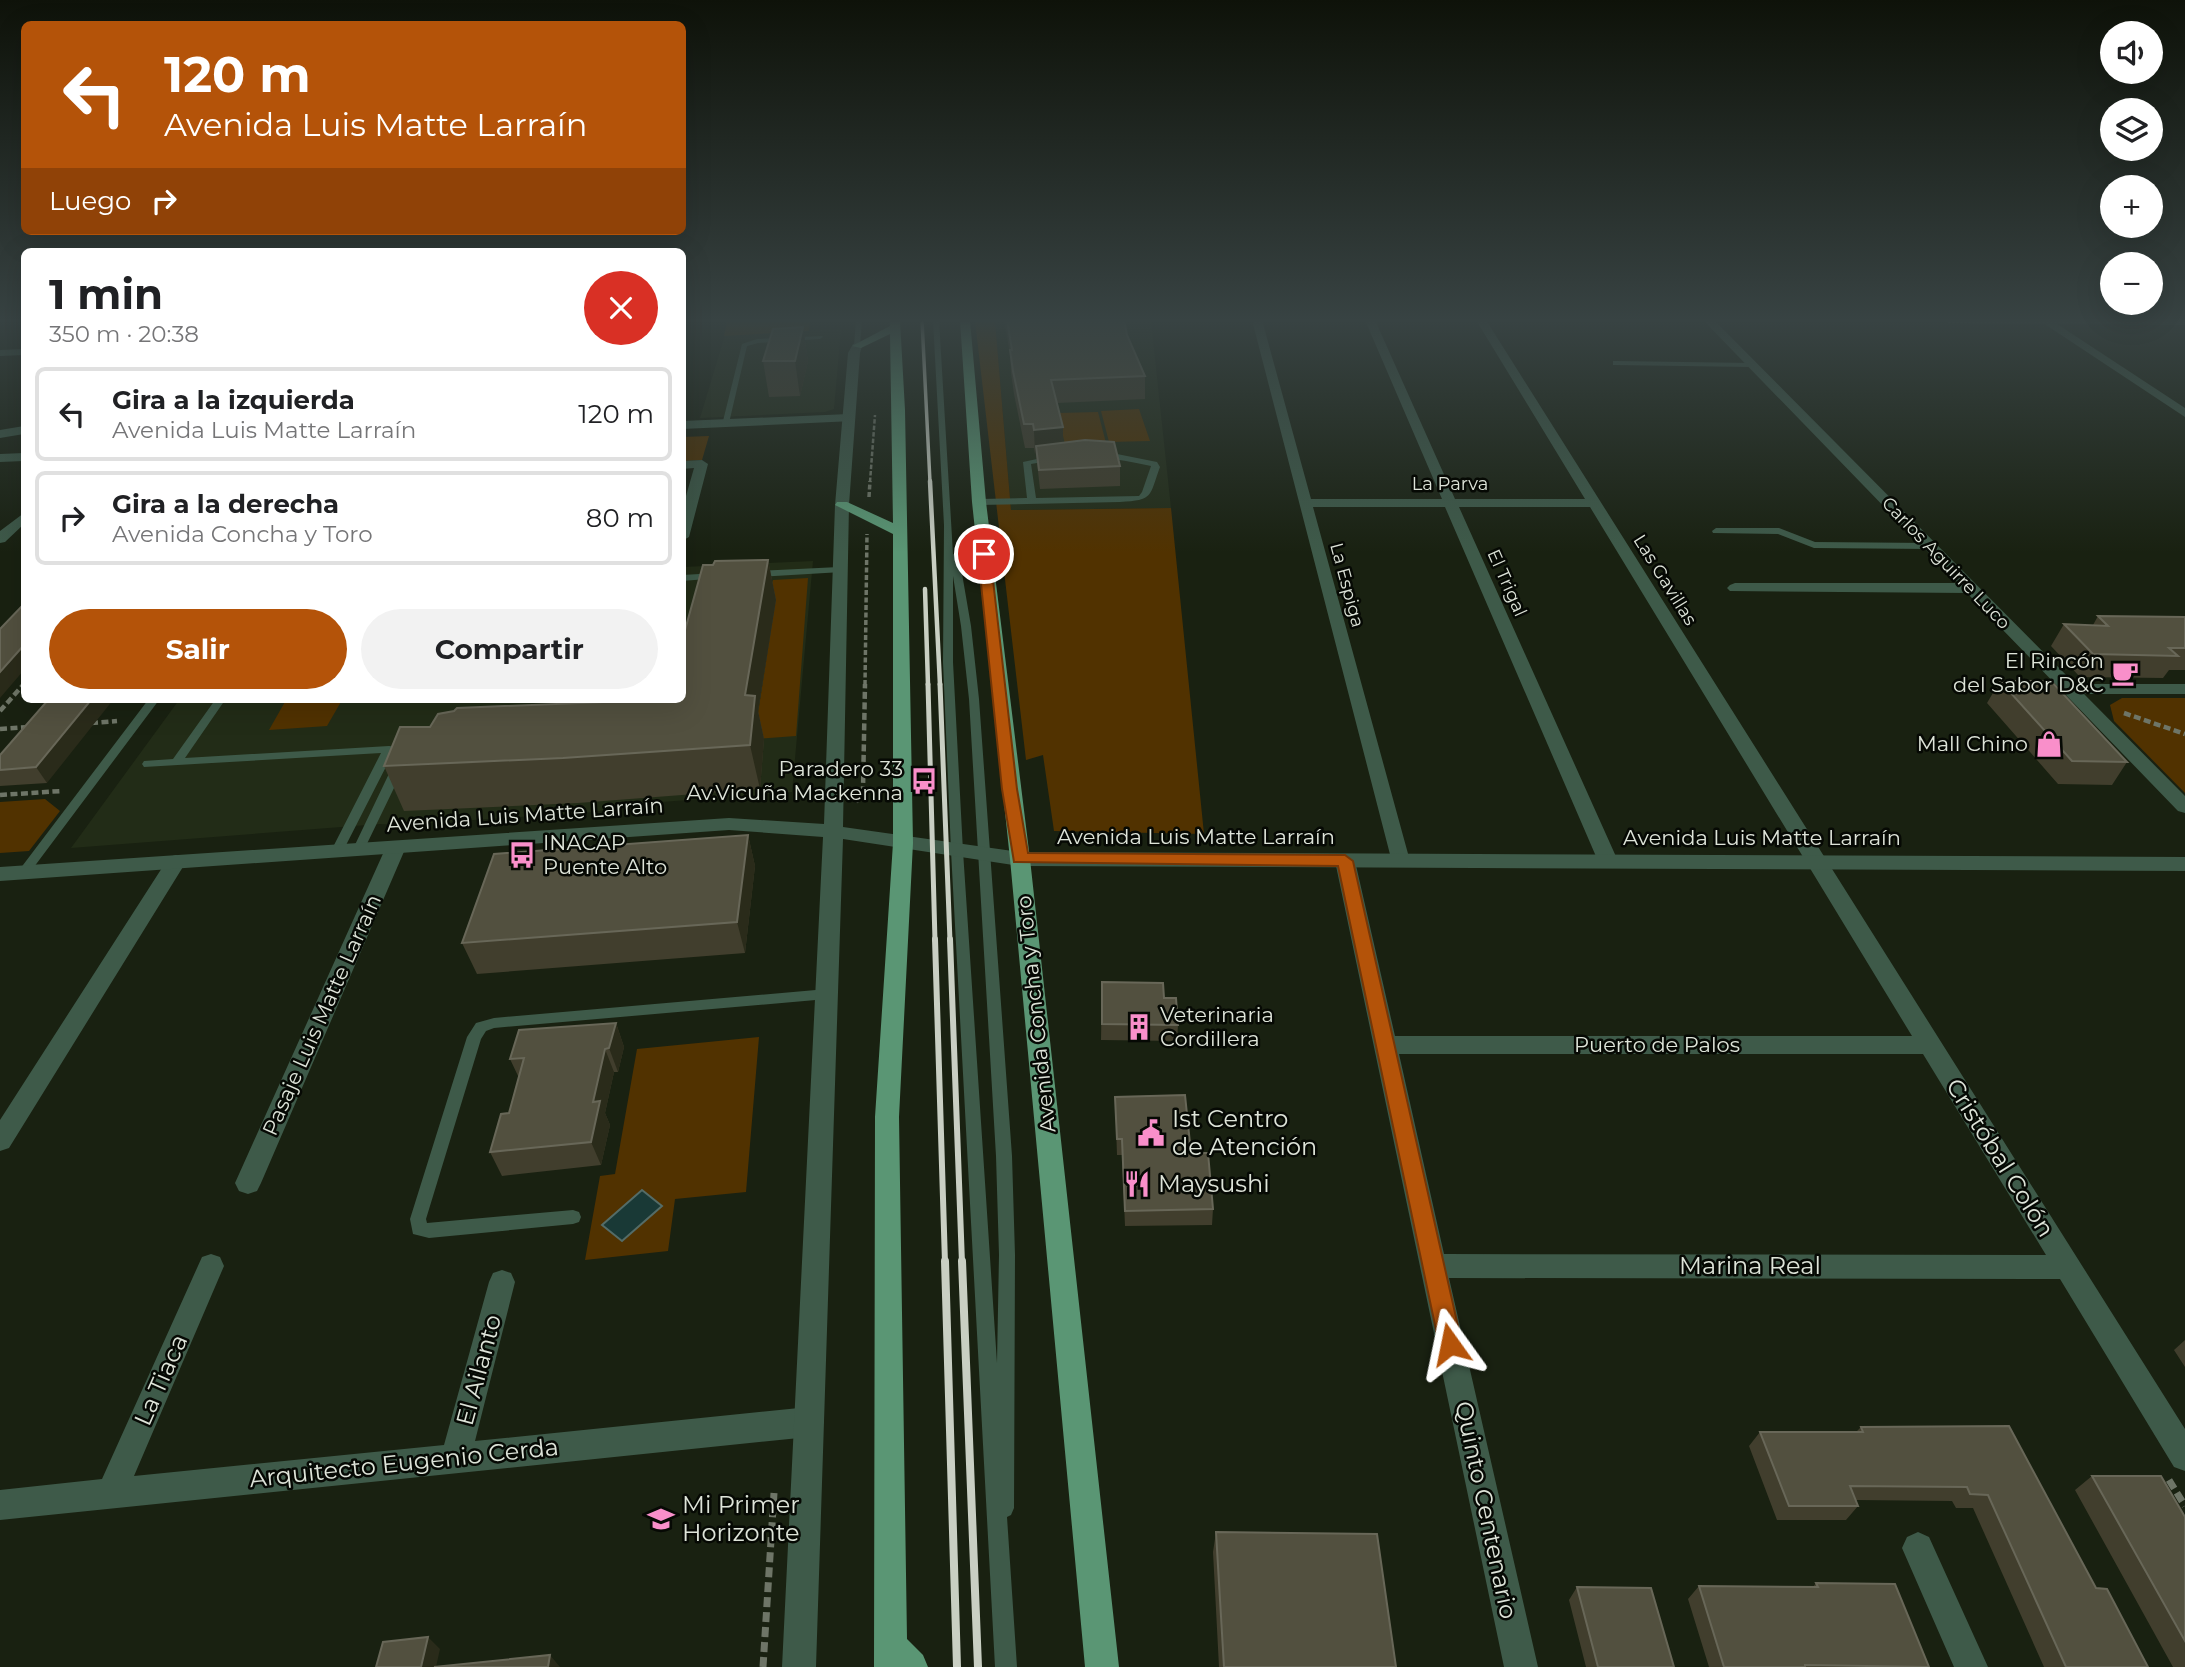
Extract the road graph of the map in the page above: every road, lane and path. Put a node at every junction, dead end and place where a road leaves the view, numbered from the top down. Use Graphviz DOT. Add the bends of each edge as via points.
graph roads {
  1 [pos="731,398"];
  2 [pos="851,398"];
  3 [pos="898,398"];
  4 [pos="941,398"];
  5 [pos="971,398"];
  6 [pos="1277,398"];
  7 [pos="1404,398"];
  8 [pos="1529,398"];
  9 [pos="1784,398"];
  10 [pos="2162,398"];
  11 [pos="2185,413"];
  12 [pos="849,421"];
  13 [pos="725,423"];
  14 [pos="686,425"];
  15 [pos="21,432"];
  16 [pos="686,432"];
  17 [pos="0,434"];
  18 [pos="1089,456"];
  19 [pos="21,457"];
  20 [pos="1065,457"];
  21 [pos="0,458"];
  22 [pos="686,465"];
  23 [pos="1032,499"];
  24 [pos="979,502"];
  25 [pos="1305,503"];
  26 [pos="1450,503"];
  27 [pos="1595,503"];
  28 [pos="842,505"];
  29 [pos="21,520"];
  30 [pos="686,522"];
  31 [pos="948,525"];
  32 [pos="899,531"];
  33 [pos="1716,531"];
  34 [pos="0,539"];
  35 [pos="1930,546"];
  36 [pos="839,570"];
  37 [pos="731,575"];
  38 [pos="744,575"];
  39 [pos="686,578"];
  40 [pos="1735,588"];
  41 [pos="1970,588"];
  42 [pos="21,687"];
  43 [pos="2070,689"];
  44 [pos="2185,689"];
  45 [pos="152,703"];
  46 [pos="218,703"];
  47 [pos="2134,707"];
  48 [pos="0,711"];
  49 [pos="2124,713"];
  50 [pos="139,720"];
  51 [pos="83,723"];
  52 [pos="2130,725"];
  53 [pos="42,726"];
  54 [pos="0,729"];
  55 [pos="2185,734"];
  56 [pos="388,749"];
  57 [pos="177,762"];
  58 [pos="148,764"];
  59 [pos="86,789"];
  60 [pos="0,794"];
  61 [pos="2185,807"];
  62 [pos="834,831"];
  63 [pos="903,843"];
  64 [pos="396,847"];
  65 [pos="359,849"];
  66 [pos="337,851"];
  67 [pos="957,851"];
  68 [pos="984,854"];
  69 [pos="1020,859"];
  70 [pos="1345,861"];
  71 [pos="1400,861"];
  72 [pos="1608,861"];
  73 [pos="1815,861"];
  74 [pos="176,862"];
  75 [pos="2185,864"];
  76 [pos="24,872"];
  77 [pos="0,874"];
  78 [pos="827,994"];
  79 [pos="1385,1045"];
  80 [pos="1930,1045"];
  81 [pos="0,1141"];
  82 [pos="248,1183"];
  83 [pos="573,1217"];
  84 [pos="211,1266"];
  85 [pos="1433,1266"];
  86 [pos="2068,1267"];
  87 [pos="502,1282"];
  88 [pos="809,1422"];
  89 [pos="2185,1456"];
  90 [pos="456,1458"];
  91 [pos="111,1493"];
  92 [pos="0,1505"];
  93 [pos="1918,1548"];
  94 [pos="1002,1608"];
  95 [pos="1097,1625"];
  96 [pos="897,1660"];
  97 [pos="799,1667"];
  98 [pos="1006,1667"];
  99 [pos="1082,1667"];
  100 [pos="1102,1667"];
  101 [pos="1521,1667"];
  102 [pos="1971,1667"];
  1 -- 13 [label="lane"];
  2 -- 12 [label="street"];
  3 -- 32 [label="main road"];
  4 -- 31 [label="lane"];
  5 -- 24 [label="main road, Avenida Concha y Toro"];
  6 -- 25 [label="street, La Espiga"];
  7 -- 26 [label="street, El Trigal"];
  8 -- 27 [label="street, Las Gavillas"];
  9 -- 35 [label="street, Carlos Aguirre Luco"];
  10 -- 11 [label="street"];
  12 -- 13 [label="street"];
  12 -- 16 [label="street"];
  12 -- 28 [label="street"];
  13 -- 14 [label="street"];
  15 -- 17 [label="street"];
  18 -- 23 [label="lane" via="1144,460 1156,467 1146,493 1141,498 1067,502"];
  19 -- 21 [label="street"];
  20 -- 23 [label="lane" via="1027,462"];
  22 -- 30 [label="street" via="702,464"];
  23 -- 24 [label="lane"];
  24 -- 69 [label="main road, Avenida Concha y Toro"];
  25 -- 26 [label="street, La Parva"];
  25 -- 71 [label="street, La Espiga"];
  26 -- 27 [label="street, La Parva"];
  26 -- 72 [label="street, El Trigal"];
  27 -- 73 [label="street, Las Gavillas"];
  28 -- 32 [label="main road"];
  28 -- 36 [label="street"];
  29 -- 34 [label="street"];
  31 -- 67 [label="lane" via="948,662"];
  31 -- 68 [label="lane" via="970,657"];
  32 -- 63 [label="main road"];
  33 -- 35 [label="lane" via="1779,531 1814,545"];
  35 -- 41 [label="street, Carlos Aguirre Luco"];
  36 -- 38 [label="lane"];
  36 -- 62 [label="street"];
  37 -- 39 [label="lane"];
  40 -- 41 [label="street"];
  41 -- 43 [label="street, Carlos Aguirre Luco"];
  42 -- 48 [label="path"];
  43 -- 44 [label="street"];
  43 -- 61 [label="street, Carlos Aguirre Luco"];
  45 -- 50 [label="lane"];
  46 -- 57 [label="lane"];
  47 -- 49 [label="path"];
  49 -- 52 [label="path"];
  49 -- 55 [label="path"];
  50 -- 51 [label="path"];
  50 -- 59 [label="lane"];
  53 -- 54 [label="path"];
  56 -- 57 [label="lane"];
  56 -- 65 [label="lane" via="400,751 402,759"];
  56 -- 66 [label="lane"];
  57 -- 58 [label="lane"];
  59 -- 60 [label="path"];
  59 -- 76 [label="lane"];
  62 -- 63 [label="street, Avenida Luis Matte Larraín"];
  62 -- 64 [label="street, Avenida Luis Matte Larraín" via="729,824"];
  62 -- 78 [label="street"];
  63 -- 67 [label="street, Avenida Luis Matte Larraín"];
  63 -- 96 [label="main road" via="887,1116"];
  64 -- 65 [label="street, Avenida Luis Matte Larraín"];
  64 -- 82 [label="street, Pasaje Luis Matte Larraín"];
  65 -- 66 [label="street, Avenida Luis Matte Larraín"];
  66 -- 74 [label="street, Avenida Luis Matte Larraín"];
  67 -- 68 [label="street, Avenida Luis Matte Larraín"];
  67 -- 94 [label="lane"];
  68 -- 69 [label="street, Avenida Luis Matte Larraín"];
  68 -- 94 [label="lane" via="1007,1255"];
  69 -- 70 [label="street, Avenida Luis Matte Larraín"];
  69 -- 95 [label="main road, Avenida Concha y Toro"];
  70 -- 71 [label="street, Avenida Luis Matte Larraín"];
  70 -- 79 [label="street, Quinto Centenario"];
  71 -- 72 [label="street, Avenida Luis Matte Larraín"];
  72 -- 73 [label="street, Avenida Luis Matte Larraín"];
  73 -- 75 [label="street, Avenida Luis Matte Larraín"];
  73 -- 80 [label="street, Cristóbal Colón"];
  74 -- 76 [label="street, Avenida Luis Matte Larraín"];
  74 -- 81 [label="street"];
  76 -- 77 [label="street, Avenida Luis Matte Larraín"];
  78 -- 83 [label="lane" via="481,1027 474,1037 418,1219 419,1229"];
  78 -- 88 [label="street"];
  79 -- 80 [label="street, Puerto de Palos"];
  79 -- 85 [label="street, Quinto Centenario"];
  80 -- 86 [label="street, Cristóbal Colón"];
  84 -- 91 [label="street, La Tiaca"];
  85 -- 86 [label="street, Marina Real"];
  85 -- 101 [label="street, Quinto Centenario"];
  86 -- 89 [label="street, Cristóbal Colón"];
  87 -- 90 [label="street, El Ailanto"];
  88 -- 90 [label="street, Arquitecto Eugenio Cerda"];
  88 -- 97 [label="street"];
  90 -- 91 [label="street, Arquitecto Eugenio Cerda"];
  91 -- 92 [label="street, Arquitecto Eugenio Cerda"];
  93 -- 102 [label="street"];
  94 -- 98 [label="lane"];
  95 -- 99 [label="street"];
  95 -- 100 [label="main road, Avenida Concha y Toro"];
}
